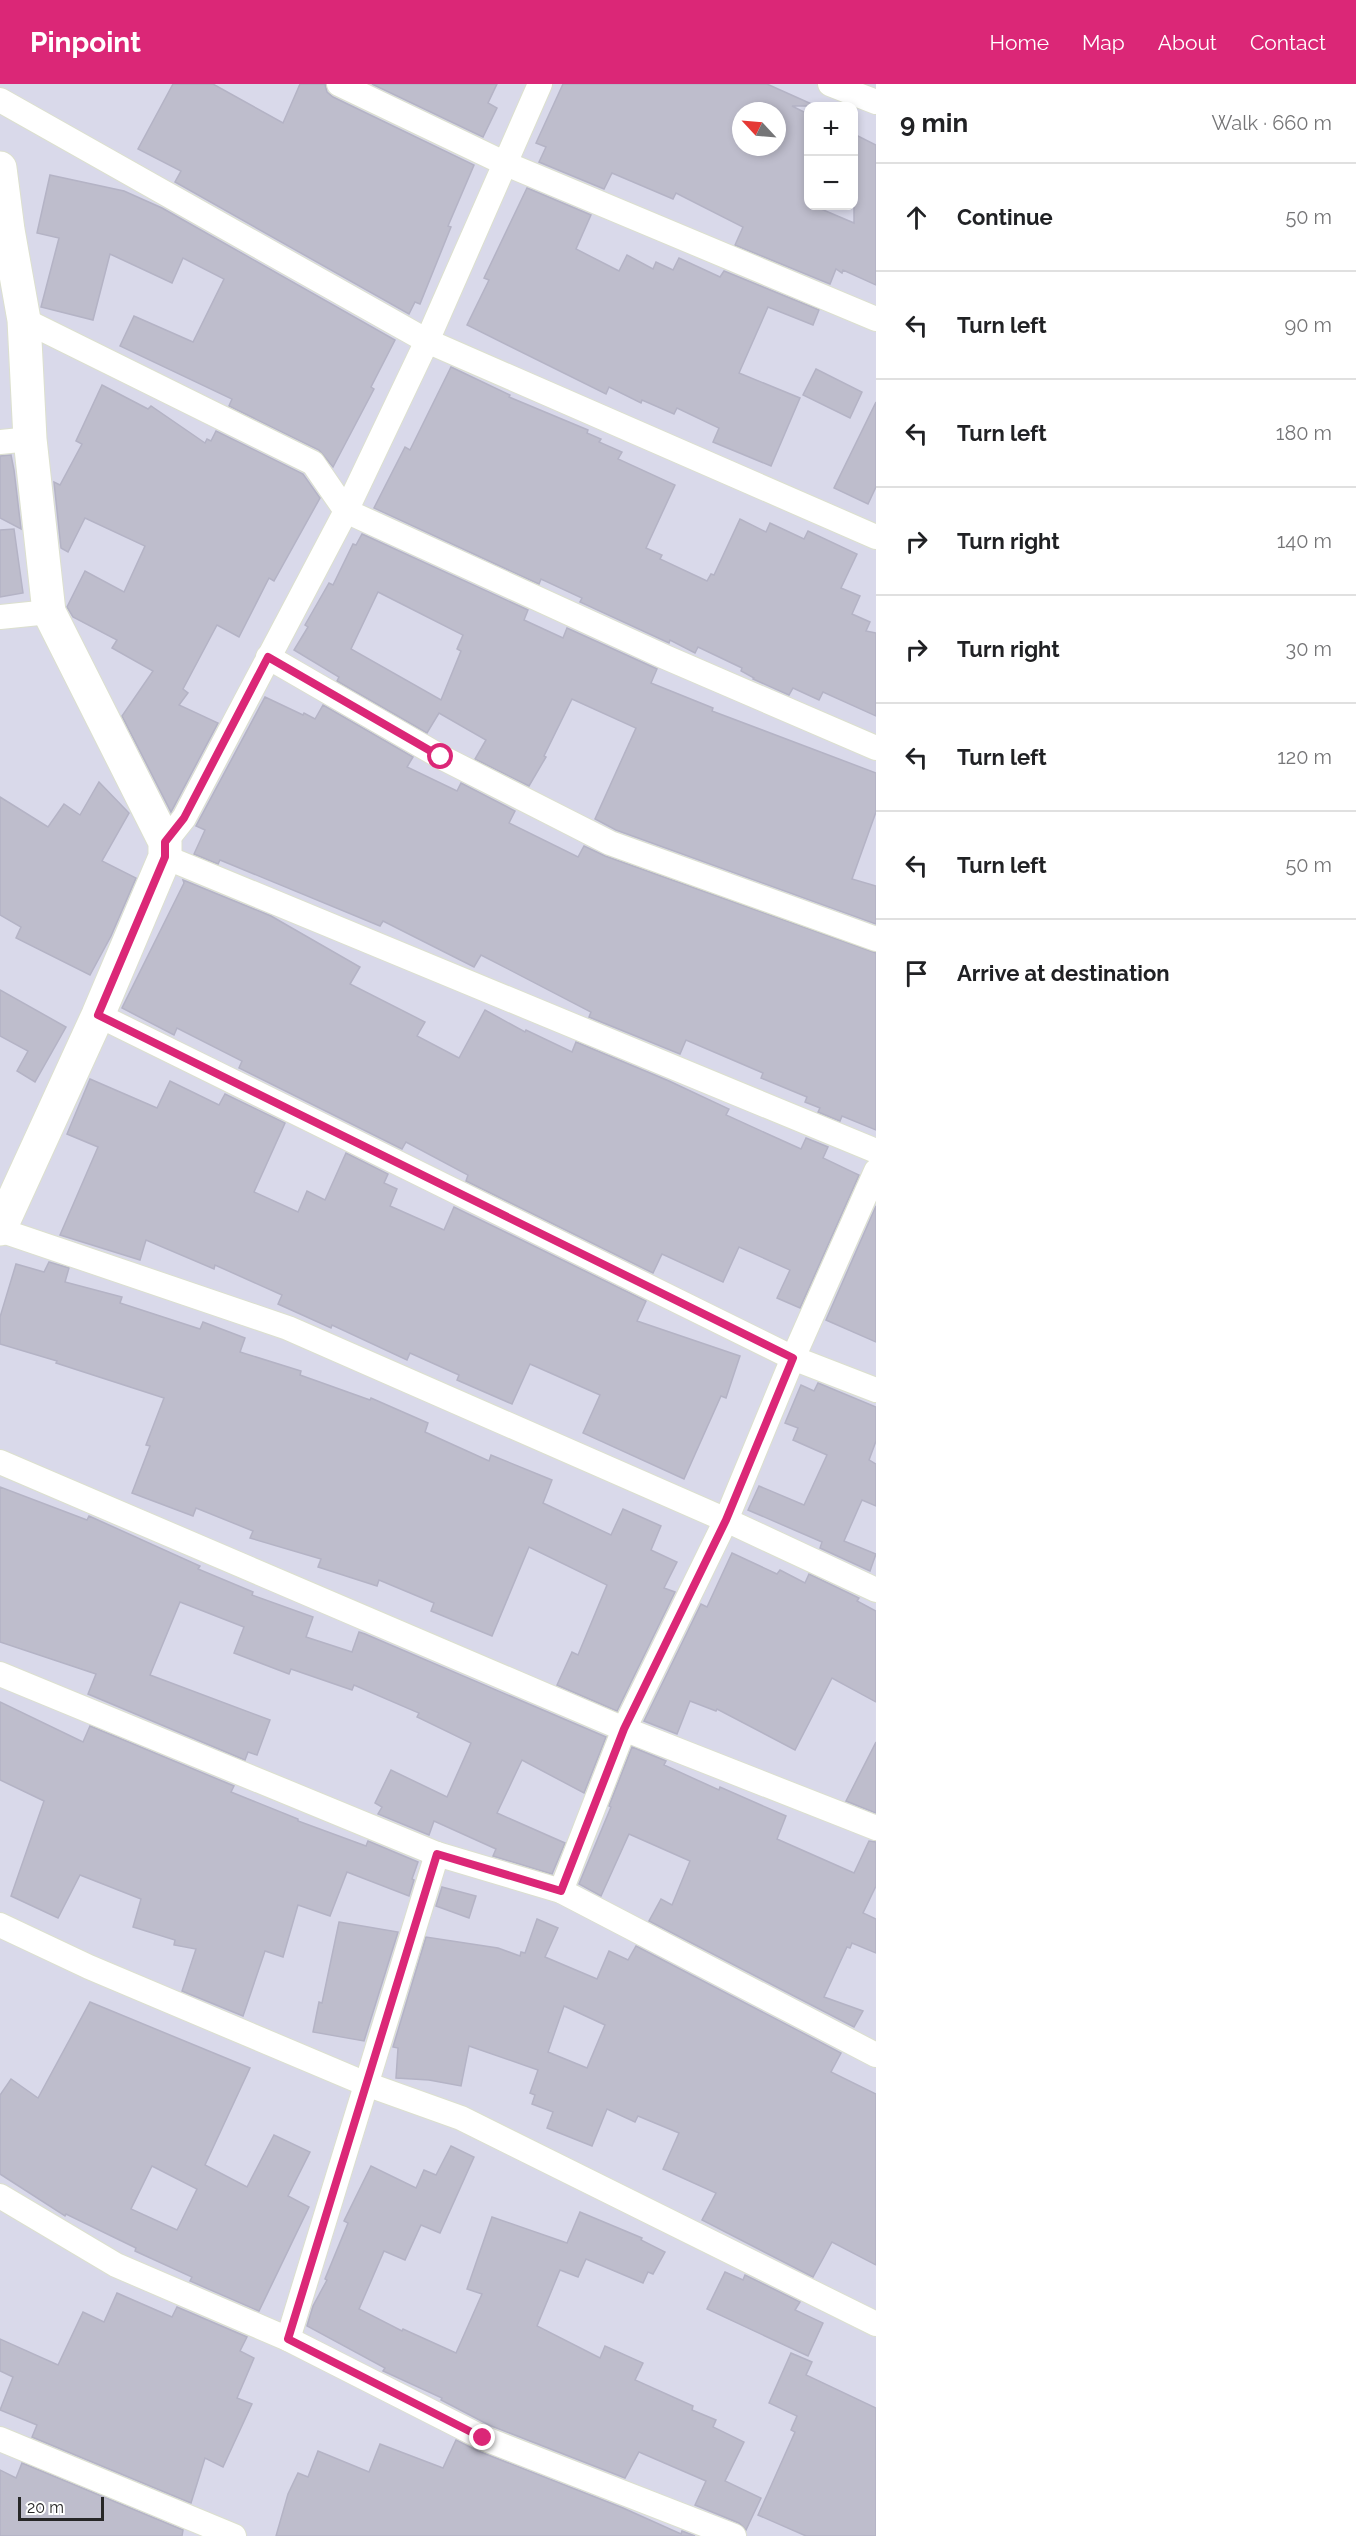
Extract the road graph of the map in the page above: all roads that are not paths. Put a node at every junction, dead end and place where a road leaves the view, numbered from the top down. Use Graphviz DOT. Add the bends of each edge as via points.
graph roads {
  1 [pos="339,84"];
  2 [pos="540,84"];
  3 [pos="830,84"];
  4 [pos="0,100"];
  5 [pos="876,102"];
  6 [pos="504,163"];
  7 [pos="0,168"];
  8 [pos="4,231"];
  9 [pos="876,319"];
  10 [pos="24,320"];
  11 [pos="427,340"];
  12 [pos="15,440"];
  13 [pos="346,511"];
  14 [pos="876,537"];
  15 [pos="49,612"];
  16 [pos="0,617"];
  17 [pos="268,657"];
  18 [pos="876,748"];
  19 [pos="165,849"];
  20 [pos="876,939"];
  21 [pos="98,1015"];
  22 [pos="876,1150"];
  23 [pos="876,1171"];
  24 [pos="0,1229"];
  25 [pos="793,1358"];
  26 [pos="876,1390"];
  27 [pos="0,1462"];
  28 [pos="726,1520"];
  29 [pos="876,1590"];
  30 [pos="0,1674"];
  31 [pos="624,1729"];
  32 [pos="876,1828"];
  33 [pos="437,1854"];
  34 [pos="561,1891"];
  35 [pos="0,1925"];
  36 [pos="876,2055"];
  37 [pos="366,2084"];
  38 [pos="0,2196"];
  39 [pos="876,2324"];
  40 [pos="288,2339"];
  41 [pos="0,2439"];
  42 [pos="234,2536"];
  43 [pos="734,2536"];
  1 -- 6 [label="street"];
  2 -- 6 [label="street"];
  3 -- 5 [label="street"];
  4 -- 11 [label="street"];
  6 -- 9 [label="street"];
  6 -- 11 [label="street"];
  7 -- 8 [label="street"];
  8 -- 10 [label="street"];
  10 -- 12 [label="street"];
  10 -- 13 [label="street" via="313,464"];
  11 -- 13 [label="street"];
  11 -- 14 [label="street"];
  12 -- 15 [label="street"];
  13 -- 17 [label="street"];
  13 -- 18 [label="street" via="665,657"];
  15 -- 16 [label="street"];
  15 -- 19 [label="street"];
  17 -- 19 [label="street"];
  17 -- 20 [label="street" via="441,757 610,843"];
  19 -- 21 [label="street"];
  19 -- 22 [label="street"];
  21 -- 24 [label="street"];
  21 -- 25 [label="street"];
  23 -- 25 [label="street"];
  24 -- 28 [label="street" via="288,1328"];
  25 -- 26 [label="street"];
  25 -- 28 [label="street"];
  27 -- 31 [label="street"];
  28 -- 29 [label="street"];
  28 -- 31 [label="street"];
  30 -- 33 [label="street"];
  31 -- 32 [label="street"];
  31 -- 34 [label="street"];
  33 -- 34 [label="street"];
  33 -- 37 [label="street"];
  34 -- 36 [label="street"];
  35 -- 37 [label="street"];
  37 -- 39 [label="street" via="461,2118"];
  37 -- 40 [label="street"];
  38 -- 40 [label="street" via="117,2265"];
  40 -- 43 [label="street" via="483,2438"];
  41 -- 42 [label="street"];
}
